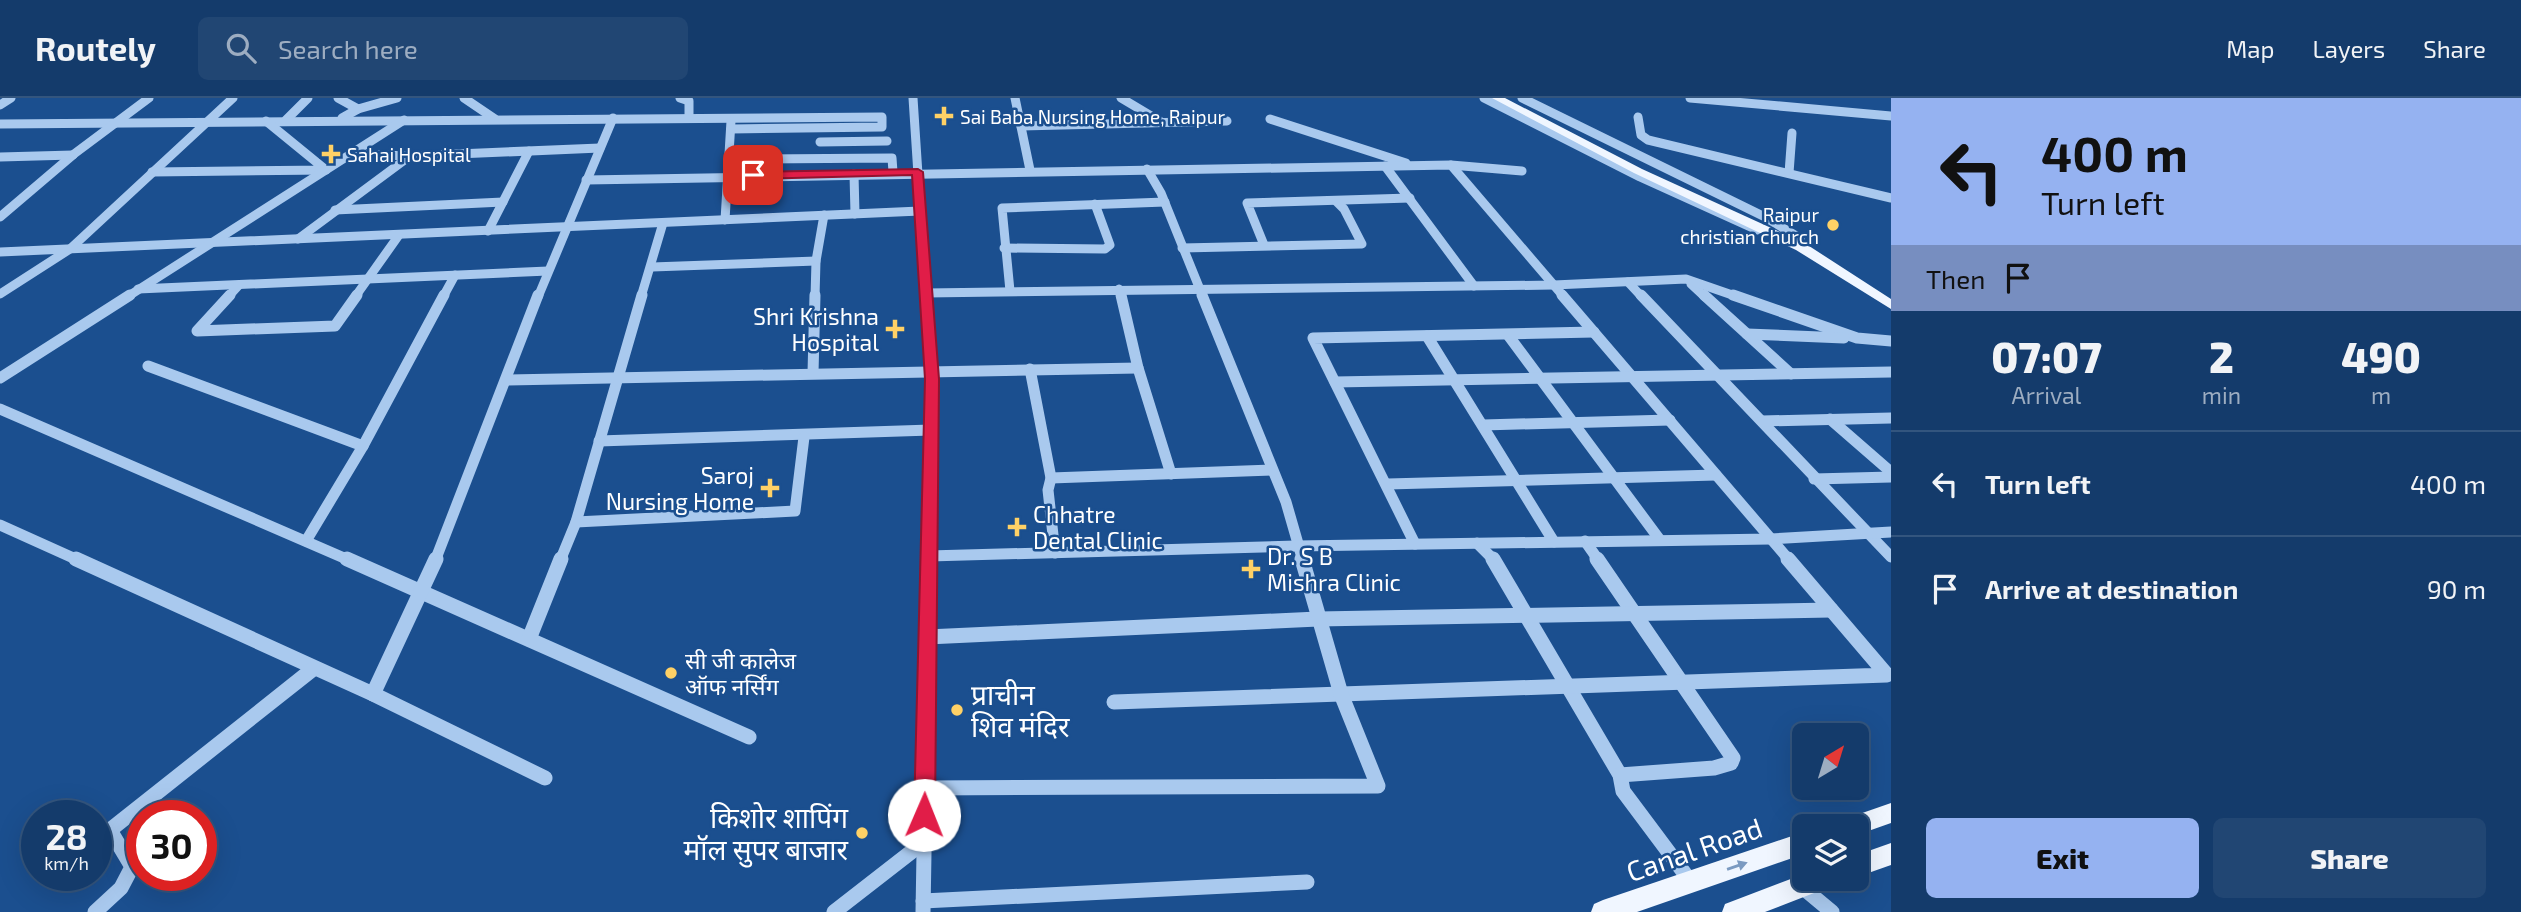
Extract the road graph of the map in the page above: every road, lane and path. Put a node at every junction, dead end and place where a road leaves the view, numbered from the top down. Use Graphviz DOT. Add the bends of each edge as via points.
graph roads {
  1 [pos="11,98"];
  2 [pos="149,98"];
  3 [pos="233,98"];
  4 [pos="308,98"];
  5 [pos="338,98"];
  6 [pos="397,98"];
  7 [pos="464,98"];
  8 [pos="680,98"];
  9 [pos="912,98"];
  10 [pos="1015,98"];
  11 [pos="1121,98"];
  12 [pos="1484,98"];
  13 [pos="1497,98"];
  14 [pos="1511,98"];
  15 [pos="1522,98"];
  16 [pos="1690,98"];
  17 [pos="0,105"];
  18 [pos="358,109"];
  19 [pos="1891,116"];
  20 [pos="731,117"];
  21 [pos="1639,117"];
  22 [pos="613,118"];
  23 [pos="689,118"];
  24 [pos="404,119"];
  25 [pos="495,119"];
  26 [pos="1270,119"];
  27 [pos="286,120"];
  28 [pos="340,120"];
  29 [pos="266,121"];
  30 [pos="1227,121"];
  31 [pos="117,123"];
  32 [pos="207,123"];
  33 [pos="1164,123"];
  34 [pos="0,124"];
  35 [pos="1021,126"];
  36 [pos="882,127"];
  37 [pos="731,129"];
  38 [pos="1792,133"];
  39 [pos="887,141"];
  40 [pos="820,142"];
  41 [pos="600,148"];
  42 [pos="529,151"];
  43 [pos="350,154"];
  44 [pos="74,155"];
  45 [pos="410,156"];
  46 [pos="892,158"];
  47 [pos="2,159"];
  48 [pos="757,159"];
  49 [pos="917,165"];
  50 [pos="1411,165"];
  51 [pos="1451,165"];
  52 [pos="1385,166"];
  53 [pos="1147,169"];
  54 [pos="326,170"];
  55 [pos="1030,170"];
  56 [pos="1522,171"];
  57 [pos="152,172"];
  58 [pos="893,172"];
  59 [pos="1789,173"];
  60 [pos="855,174"];
  61 [pos="728,176"];
  62 [pos="586,180"];
  63 [pos="1410,198"];
  64 [pos="1891,198"];
  65 [pos="1336,201"];
  66 [pos="503,202"];
  67 [pos="1165,202"];
  68 [pos="1094,204"];
  69 [pos="335,210"];
  70 [pos="920,211"];
  71 [pos="855,214"];
  72 [pos="824,215"];
  73 [pos="0,217"];
  74 [pos="1747,218"];
  75 [pos="725,220"];
  76 [pos="663,223"];
  77 [pos="565,227"];
  78 [pos="488,231"];
  79 [pos="399,235"];
  80 [pos="298,239"];
  81 [pos="1795,240"];
  82 [pos="210,243"];
  83 [pos="1264,245"];
  84 [pos="1004,248"];
  85 [pos="1182,248"];
  86 [pos="69,249"];
  87 [pos="0,253"];
  88 [pos="816,261"];
  89 [pos="652,267"];
  90 [pos="548,271"];
  91 [pos="455,275"];
  92 [pos="1686,279"];
  93 [pos="369,280"];
  94 [pos="1628,282"];
  95 [pos="239,285"];
  96 [pos="1554,285"];
  97 [pos="1475,286"];
  98 [pos="138,289"];
  99 [pos="1119,289"];
  100 [pos="1197,289"];
  101 [pos="1010,291"];
  102 [pos="1891,292"];
  103 [pos="926,293"];
  104 [pos="0,294"];
  105 [pos="1891,305"];
  106 [pos="1594,332"];
  107 [pos="1747,334"];
  108 [pos="1508,335"];
  109 [pos="1426,336"];
  110 [pos="1857,338"];
  111 [pos="1891,341"];
  112 [pos="148,366"];
  113 [pos="1138,368"];
  114 [pos="1030,369"];
  115 [pos="931,370"];
  116 [pos="1891,372"];
  117 [pos="813,373"];
  118 [pos="1791,374"];
  119 [pos="1720,375"];
  120 [pos="1632,376"];
  121 [pos="619,377"];
  122 [pos="1539,378"];
  123 [pos="0,379"];
  124 [pos="1453,379"];
  125 [pos="507,380"];
  126 [pos="1335,382"];
  127 [pos="0,410"];
  128 [pos="1891,418"];
  129 [pos="1830,419"];
  130 [pos="1670,420"];
  131 [pos="1762,421"];
  132 [pos="1572,422"];
  133 [pos="1483,425"];
  134 [pos="931,430"];
  135 [pos="804,437"];
  136 [pos="599,441"];
  137 [pos="363,446"];
  138 [pos="1272,470"];
  139 [pos="1171,474"];
  140 [pos="1891,474"];
  141 [pos="1716,475"];
  142 [pos="1051,478"];
  143 [pos="1614,478"];
  144 [pos="1814,479"];
  145 [pos="1517,481"];
  146 [pos="1388,484"];
  147 [pos="576,522"];
  148 [pos="0,525"];
  149 [pos="1891,532"];
  150 [pos="1868,533"];
  151 [pos="1771,539"];
  152 [pos="1660,540"];
  153 [pos="306,541"];
  154 [pos="1584,541"];
  155 [pos="1554,542"];
  156 [pos="1477,543"];
  157 [pos="1415,544"];
  158 [pos="1296,546"];
  159 [pos="1055,552"];
  160 [pos="929,556"];
  161 [pos="1891,557"];
  162 [pos="423,592"];
  163 [pos="1831,610"];
  164 [pos="1636,614"];
  165 [pos="1528,617"];
  166 [pos="1318,620"];
  167 [pos="928,636"];
  168 [pos="529,639"];
  169 [pos="313,669"];
  170 [pos="1681,682"];
  171 [pos="1567,686"];
  172 [pos="373,694"];
  173 [pos="1341,694"];
  174 [pos="1114,702"];
  175 [pos="749,737"];
  176 [pos="1619,775"];
  177 [pos="545,778"];
  178 [pos="925,788"];
  179 [pos="1891,813"];
  180 [pos="1869,821"];
  181 [pos="924,842"];
  182 [pos="1792,847"];
  183 [pos="1890,855"];
  184 [pos="1869,862"];
  185 [pos="1307,882"];
  186 [pos="1691,882"];
  187 [pos="1792,891"];
  188 [pos="1818,891"];
  189 [pos="923,906"];
  190 [pos="94,912"];
  191 [pos="834,912"];
  192 [pos="1603,912"];
  193 [pos="1734,912"];
  194 [pos="1832,912"];
  1 -- 17 [label="street"];
  2 -- 31 [label="street"];
  3 -- 32 [label="street"];
  4 -- 27 [label="street"];
  5 -- 18 [label="street"];
  6 -- 18 [label="street"];
  7 -- 25 [label="street"];
  8 -- 23 [label="street" via="689,101"];
  9 -- 49 [label="street"];
  10 -- 35 [label="street"];
  11 -- 33 [label="street"];
  12 -- 81 [label="street" via="1709,210"];
  13 -- 74 [label="main road"];
  14 -- 74 [label="main road"];
  15 -- 81 [label="street" via="1763,216"];
  16 -- 19 [label="street"];
  18 -- 28 [label="street"];
  20 -- 23 [label="street"];
  20 -- 36 [label="street" via="882,117"];
  20 -- 37 [label="street"];
  21 -- 59 [label="street" via="1641,135 1648,140"];
  22 -- 23 [label="street"];
  22 -- 25 [label="street"];
  22 -- 41 [label="street"];
  24 -- 25 [label="street"];
  24 -- 28 [label="street"];
  24 -- 43 [label="street"];
  26 -- 50 [label="street"];
  27 -- 28 [label="street"];
  27 -- 29 [label="street"];
  29 -- 32 [label="street"];
  29 -- 54 [label="street"];
  30 -- 33 [label="street"];
  31 -- 32 [label="street"];
  31 -- 34 [label="street"];
  31 -- 44 [label="street"];
  32 -- 57 [label="street"];
  33 -- 35 [label="street"];
  35 -- 55 [label="street"];
  36 -- 37 [label="street"];
  36 -- 39 [label="street"];
  37 -- 61 [label="street"];
  38 -- 59 [label="street"];
  39 -- 40 [label="street"];
  39 -- 46 [label="street"];
  41 -- 42 [label="street"];
  41 -- 62 [label="street"];
  42 -- 45 [label="street"];
  42 -- 66 [label="street"];
  43 -- 45 [label="street"];
  43 -- 54 [label="street"];
  44 -- 47 [label="street"];
  44 -- 73 [label="street"];
  45 -- 69 [label="street"];
  46 -- 48 [label="street"];
  46 -- 49 [label="street"];
  46 -- 58 [label="street"];
  49 -- 55 [label="street"];
  49 -- 58 [label="street"];
  49 -- 70 [label="street"];
  50 -- 51 [label="street"];
  50 -- 52 [label="street"];
  51 -- 56 [label="street"];
  51 -- 96 [label="street"];
  52 -- 53 [label="street"];
  52 -- 63 [label="street"];
  53 -- 55 [label="street"];
  53 -- 67 [label="street"];
  54 -- 57 [label="street"];
  54 -- 82 [label="street"];
  57 -- 86 [label="street"];
  58 -- 60 [label="street"];
  59 -- 64 [label="street"];
  60 -- 61 [label="street"];
  60 -- 71 [label="street"];
  61 -- 62 [label="street"];
  61 -- 75 [label="street"];
  62 -- 77 [label="street"];
  63 -- 65 [label="street"];
  63 -- 97 [label="street"];
  65 -- 83 [label="street" via="1247,203"];
  65 -- 83 [label="street" via="1362,243"];
  66 -- 69 [label="street"];
  66 -- 78 [label="street"];
  67 -- 68 [label="street"];
  67 -- 85 [label="street"];
  68 -- 84 [label="street" via="1002,208"];
  68 -- 84 [label="street" via="1110,245 1105,249"];
  69 -- 80 [label="street"];
  70 -- 71 [label="street"];
  70 -- 103 [label="street"];
  71 -- 72 [label="street"];
  72 -- 75 [label="street"];
  72 -- 88 [label="street"];
  74 -- 81 [label="main road"];
  75 -- 76 [label="street"];
  76 -- 77 [label="street"];
  76 -- 89 [label="street"];
  77 -- 78 [label="street"];
  77 -- 90 [label="street"];
  78 -- 79 [label="street"];
  79 -- 80 [label="street"];
  79 -- 93 [label="street"];
  80 -- 82 [label="street"];
  81 -- 102 [label="main road"];
  81 -- 105 [label="main road"];
  82 -- 86 [label="street"];
  82 -- 98 [label="street"];
  83 -- 85 [label="street"];
  84 -- 101 [label="street"];
  85 -- 100 [label="street"];
  86 -- 87 [label="street"];
  86 -- 104 [label="street"];
  88 -- 89 [label="street"];
  88 -- 117 [label="street"];
  89 -- 121 [label="street"];
  90 -- 91 [label="street"];
  90 -- 125 [label="street"];
  91 -- 93 [label="street"];
  91 -- 137 [label="street"];
  92 -- 94 [label="street"];
  92 -- 107 [label="street"];
  92 -- 110 [label="street"];
  93 -- 95 [label="street"];
  93 -- 95 [label="street" via="335,326 197,331"];
  94 -- 96 [label="street"];
  94 -- 119 [label="street"];
  95 -- 98 [label="street"];
  96 -- 97 [label="street"];
  96 -- 106 [label="street"];
  97 -- 100 [label="street"];
  98 -- 123 [label="street"];
  99 -- 100 [label="street"];
  99 -- 101 [label="street"];
  99 -- 113 [label="street"];
  100 -- 138 [label="street"];
  101 -- 103 [label="street"];
  103 -- 115 [label="street"];
  106 -- 108 [label="street"];
  106 -- 120 [label="street"];
  107 -- 110 [label="street"];
  107 -- 118 [label="street"];
  108 -- 109 [label="street"];
  108 -- 122 [label="street"];
  109 -- 124 [label="street"];
  109 -- 126 [label="street" via="1313,338"];
  110 -- 111 [label="street"];
  112 -- 137 [label="street"];
  113 -- 114 [label="street"];
  113 -- 139 [label="street"];
  114 -- 115 [label="street"];
  114 -- 142 [label="street"];
  115 -- 117 [label="street"];
  115 -- 134 [label="street"];
  116 -- 118 [label="street"];
  117 -- 121 [label="street"];
  118 -- 119 [label="street"];
  119 -- 120 [label="street"];
  119 -- 131 [label="street"];
  120 -- 122 [label="street"];
  120 -- 130 [label="street"];
  121 -- 125 [label="street"];
  121 -- 136 [label="street"];
  122 -- 124 [label="street"];
  122 -- 132 [label="street"];
  124 -- 126 [label="street"];
  124 -- 133 [label="street"];
  125 -- 162 [label="street"];
  126 -- 146 [label="street"];
  127 -- 153 [label="street"];
  128 -- 129 [label="street"];
  129 -- 131 [label="street"];
  129 -- 140 [label="street"];
  130 -- 132 [label="street"];
  130 -- 141 [label="street"];
  131 -- 144 [label="street"];
  132 -- 133 [label="street"];
  132 -- 143 [label="street"];
  133 -- 145 [label="street"];
  134 -- 135 [label="street"];
  134 -- 160 [label="street"];
  135 -- 136 [label="street"];
  135 -- 147 [label="street" via="795,511"];
  136 -- 147 [label="street"];
  137 -- 153 [label="street"];
  138 -- 139 [label="street"];
  138 -- 158 [label="street" via="1286,502"];
  139 -- 142 [label="street"];
  140 -- 144 [label="street"];
  141 -- 143 [label="street"];
  141 -- 151 [label="street"];
  142 -- 159 [label="street" via="1048,489"];
  143 -- 145 [label="street"];
  143 -- 152 [label="street"];
  144 -- 150 [label="street"];
  145 -- 146 [label="street"];
  145 -- 155 [label="street"];
  146 -- 157 [label="street"];
  147 -- 168 [label="street"];
  148 -- 169 [label="street"];
  149 -- 150 [label="street"];
  150 -- 151 [label="street"];
  150 -- 161 [label="street"];
  151 -- 152 [label="street"];
  151 -- 163 [label="street"];
  152 -- 154 [label="street"];
  153 -- 162 [label="street"];
  154 -- 155 [label="street"];
  154 -- 164 [label="street"];
  155 -- 156 [label="street"];
  156 -- 157 [label="street"];
  156 -- 165 [label="street" via="1497,563"];
  157 -- 158 [label="street"];
  158 -- 159 [label="street"];
  158 -- 166 [label="street"];
  159 -- 160 [label="street"];
  160 -- 167 [label="street"];
  162 -- 168 [label="street"];
  162 -- 172 [label="street"];
  163 -- 164 [label="street"];
  163 -- 170 [label="street" via="1887,675"];
  164 -- 165 [label="street"];
  164 -- 170 [label="street"];
  165 -- 166 [label="street"];
  165 -- 171 [label="street"];
  166 -- 167 [label="street"];
  166 -- 173 [label="street"];
  167 -- 178 [label="street"];
  168 -- 175 [label="street"];
  169 -- 172 [label="street"];
  169 -- 190 [label="street" via="110,831 132,867 121,888"];
  170 -- 171 [label="street"];
  170 -- 176 [label="street" via="1725,745 1731,763"];
  171 -- 173 [label="street"];
  171 -- 176 [label="street"];
  172 -- 177 [label="street"];
  173 -- 174 [label="street"];
  173 -- 178 [label="street" via="1378,786"];
  176 -- 186 [label="street" via="1623,790"];
  178 -- 181 [label="street"];
  179 -- 180 [label="main road"];
  181 -- 189 [label="street"];
  181 -- 191 [label="street"];
  186 -- 182 [label="main road, Canal Road, one-way"];
  183 -- 184 [label="main road"];
  185 -- 189 [label="street"];
  186 -- 192 [label="main road, Canal Road"];
  187 -- 193 [label="main road"];
  188 -- 194 [label="street"];
}
